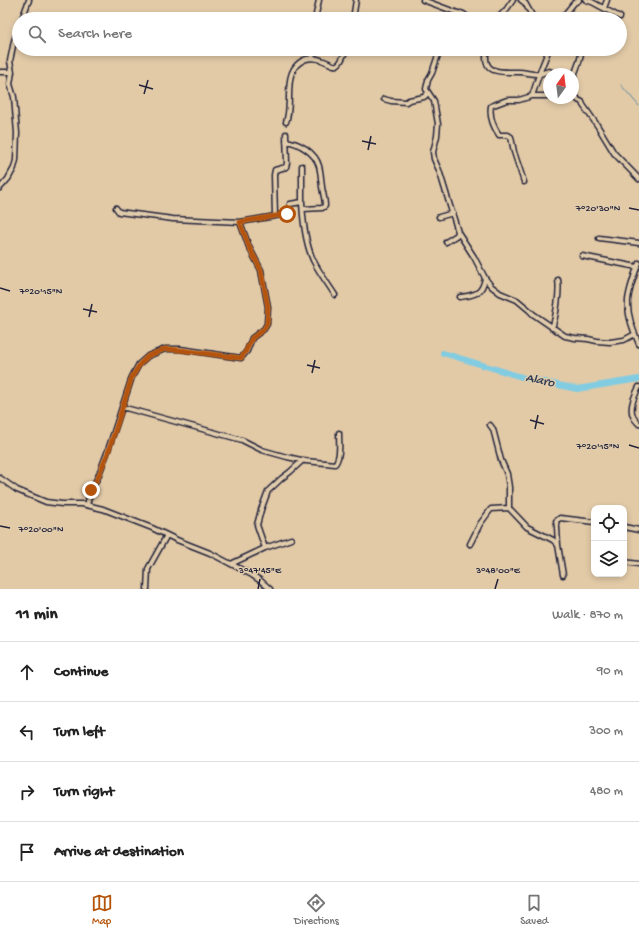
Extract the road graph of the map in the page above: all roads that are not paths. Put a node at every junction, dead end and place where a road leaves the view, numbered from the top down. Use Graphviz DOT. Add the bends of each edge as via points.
graph roads {
  1 [pos="29,0"];
  2 [pos="319,0"];
  3 [pos="356,0"];
  4 [pos="423,0"];
  5 [pos="513,0"];
  6 [pos="521,0"];
  7 [pos="579,0"];
  8 [pos="586,0"];
  9 [pos="608,0"];
  10 [pos="604,8"];
  11 [pos="25,12"];
  12 [pos="316,12"];
  13 [pos="354,12"];
  14 [pos="455,12"];
  15 [pos="504,12"];
  16 [pos="530,12"];
  17 [pos="567,12"];
  18 [pos="611,12"];
  19 [pos="12,51"];
  20 [pos="343,56"];
  21 [pos="438,56"];
  22 [pos="486,56"];
  23 [pos="546,56"];
  24 [pos="581,56"];
  25 [pos="312,58"];
  26 [pos="576,68"];
  27 [pos="0,72"];
  28 [pos="12,72"];
  29 [pos="543,73"];
  30 [pos="540,74"];
  31 [pos="428,93"];
  32 [pos="532,96"];
  33 [pos="543,96"];
  34 [pos="384,99"];
  35 [pos="579,100"];
  36 [pos="286,122"];
  37 [pos="286,134"];
  38 [pos="286,141"];
  39 [pos="302,166"];
  40 [pos="639,179"];
  41 [pos="524,182"];
  42 [pos="0,188"];
  43 [pos="302,202"];
  44 [pos="116,208"];
  45 [pos="303,209"];
  46 [pos="453,213"];
  47 [pos="275,216"];
  48 [pos="439,217"];
  49 [pos="240,222"];
  50 [pos="458,232"];
  51 [pos="599,238"];
  52 [pos="446,242"];
  53 [pos="639,243"];
  54 [pos="582,256"];
  55 [pos="638,265"];
  56 [pos="485,278"];
  57 [pos="558,280"];
  58 [pos="335,295"];
  59 [pos="460,297"];
  60 [pos="552,328"];
  61 [pos="635,334"];
  62 [pos="639,343"];
  63 [pos="639,387"];
  64 [pos="122,407"];
  65 [pos="639,424"];
  66 [pos="490,425"];
  67 [pos="339,433"];
  68 [pos="303,460"];
  69 [pos="0,478"];
  70 [pos="87,505"];
  71 [pos="509,508"];
  72 [pos="591,522"];
  73 [pos="627,528"];
  74 [pos="639,530"];
  75 [pos="167,535"];
  76 [pos="291,539"];
  77 [pos="470,544"];
  78 [pos="558,545"];
  79 [pos="265,548"];
  80 [pos="627,562"];
  81 [pos="231,564"];
  82 [pos="639,564"];
  83 [pos="563,575"];
  84 [pos="148,589"];
  85 [pos="270,589"];
  1 -- 11 [label="street"];
  2 -- 12 [label="street"];
  3 -- 13 [label="street"];
  4 -- 14 [label="street"];
  5 -- 15 [label="street"];
  6 -- 16 [label="street"];
  7 -- 17 [label="street"];
  8 -- 10 [label="street"];
  9 -- 10 [label="street"];
  10 -- 18 [label="street"];
  19 -- 28 [label="street"];
  20 -- 25 [label="street" via="337,66"];
  21 -- 31 [label="street" via="426,86"];
  22 -- 30 [label="street" via="485,60 490,68 499,72"];
  23 -- 30 [label="street"];
  24 -- 26 [label="street"];
  25 -- 36 [label="street" via="299,63 294,70"];
  27 -- 28 [label="street"];
  28 -- 42 [label="street" via="10,84 14,97 17,133 16,160 8,179"];
  29 -- 30 [label="street"];
  30 -- 32 [label="street"];
  31 -- 34 [label="street" via="424,98 406,102"];
  31 -- 46 [label="street" via="434,101 438,124 434,159"];
  32 -- 33 [label="street"];
  32 -- 41 [label="street" via="507,100 491,106 491,116 496,130 500,135 511,137"];
  35 -- 40 [label="street" via="614,153"];
  37 -- 38 [label="street"];
  38 -- 45 [label="street" via="294,142 307,150 315,157 319,166 325,206"];
  38 -- 47 [label="street" via="286,167 275,170 274,175"];
  39 -- 43 [label="street"];
  43 -- 45 [label="street"];
  43 -- 47 [label="street" via="290,204 287,214"];
  44 -- 49 [label="street" via="119,212"];
  45 -- 58 [label="street" via="306,240 314,261"];
  46 -- 48 [label="street"];
  46 -- 50 [label="street"];
  47 -- 49 [label="street"];
  49 -- 64 [label="street" via="261,270 268,307 267,324 264,329 252,338 241,358 165,349 148,356 132,377"];
  50 -- 52 [label="street"];
  50 -- 56 [label="street"];
  51 -- 53 [label="street"];
  54 -- 55 [label="street"];
  55 -- 61 [label="street" via="628,302"];
  56 -- 59 [label="street" via="478,294"];
  56 -- 60 [label="street" via="500,293 517,300"];
  57 -- 60 [label="street" via="555,322"];
  60 -- 61 [label="street" via="565,336 610,342 624,340"];
  61 -- 62 [label="street"];
  63 -- 65 [label="street" via="632,408 633,417"];
  64 -- 68 [label="street" via="242,440 262,450"];
  64 -- 70 [label="street" via="108,453"];
  66 -- 71 [label="street" via="507,474"];
  67 -- 68 [label="street" via="339,451 335,464"];
  68 -- 79 [label="street" via="268,492 258,525"];
  69 -- 70 [label="street" via="17,490 46,502"];
  70 -- 75 [label="street"];
  71 -- 77 [label="street" via="491,509"];
  71 -- 78 [label="street" via="527,527"];
  72 -- 78 [label="street" via="560,518 556,522"];
  73 -- 74 [label="street"];
  75 -- 81 [label="street"];
  75 -- 84 [label="street" via="148,569"];
  76 -- 79 [label="street"];
  78 -- 83 [label="street"];
  79 -- 81 [label="street"];
  80 -- 82 [label="street"];
  81 -- 85 [label="street"];
}
